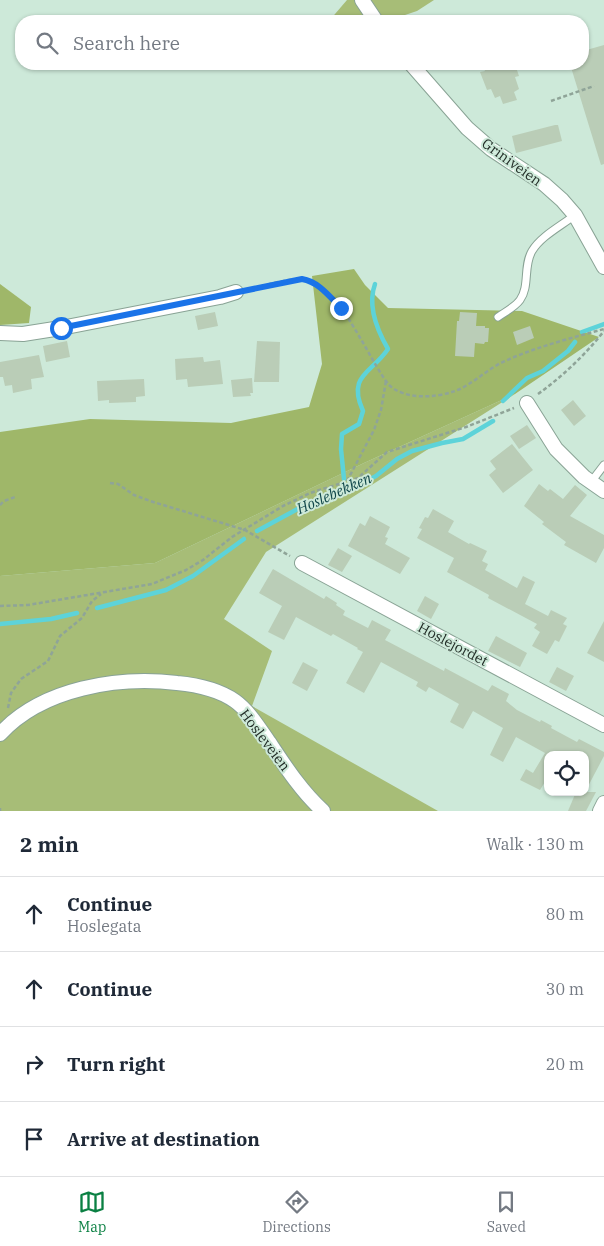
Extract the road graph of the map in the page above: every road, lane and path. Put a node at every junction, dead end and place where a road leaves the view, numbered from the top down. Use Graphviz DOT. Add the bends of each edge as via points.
graph roads {
  1 [pos="362,0"];
  2 [pos="372,15"];
  3 [pos="416,70"];
  4 [pos="594,86"];
  5 [pos="551,101"];
  6 [pos="574,215"];
  7 [pos="604,267"];
  8 [pos="236,292"];
  9 [pos="498,317"];
  10 [pos="604,330"];
  11 [pos="0,334"];
  12 [pos="386,381"];
  13 [pos="527,403"];
  14 [pos="604,465"];
  15 [pos="110,482"];
  16 [pos="347,482"];
  17 [pos="591,482"];
  18 [pos="604,491"];
  19 [pos="15,497"];
  20 [pos="0,505"];
  21 [pos="245,530"];
  22 [pos="302,563"];
  23 [pos="103,593"];
  24 [pos="0,606"];
  25 [pos="604,725"];
  26 [pos="5,728"];
  27 [pos="604,803"];
  28 [pos="323,811"];
  29 [pos="600,811"];
  1 -- 2 [label="street"];
  3 -- 6 [label="street, Griniveien" via="467,128 491,149 544,184"];
  4 -- 5 [label="path"];
  6 -- 7 [label="street, Griniveien"];
  6 -- 9 [label="lane" via="533,249 526,267 522,298"];
  8 -- 11 [label="street" via="61,328"];
  8 -- 12 [label="path" via="311,280 341,308"];
  10 -- 12 [label="path" via="505,361 455,391 416,396 395,391"];
  10 -- 13 [label="path" via="592,347 560,378"];
  12 -- 16 [label="path" via="374,430"];
  13 -- 16 [label="path" via="466,427 387,452 358,478"];
  13 -- 17 [label="street" via="556,449"];
  14 -- 17 [label="lane"];
  15 -- 21 [label="path" via="150,501"];
  16 -- 21 [label="path" via="310,493"];
  17 -- 18 [label="street"];
  19 -- 20 [label="path"];
  21 -- 22 [label="path"];
  21 -- 23 [label="path" via="186,570 152,584"];
  22 -- 25 [label="street, Hoslejordet"];
  23 -- 24 [label="path" via="28,606"];
  23 -- 26 [label="path" via="92,601 82,618 60,636 48,661 21,679 11,692"];
  26 -- 28 [label="street, Hosleveien" via="39,705 93,686 156,680 215,690 236,702 255,722 293,778"];
  27 -- 29 [label="street"];
}
